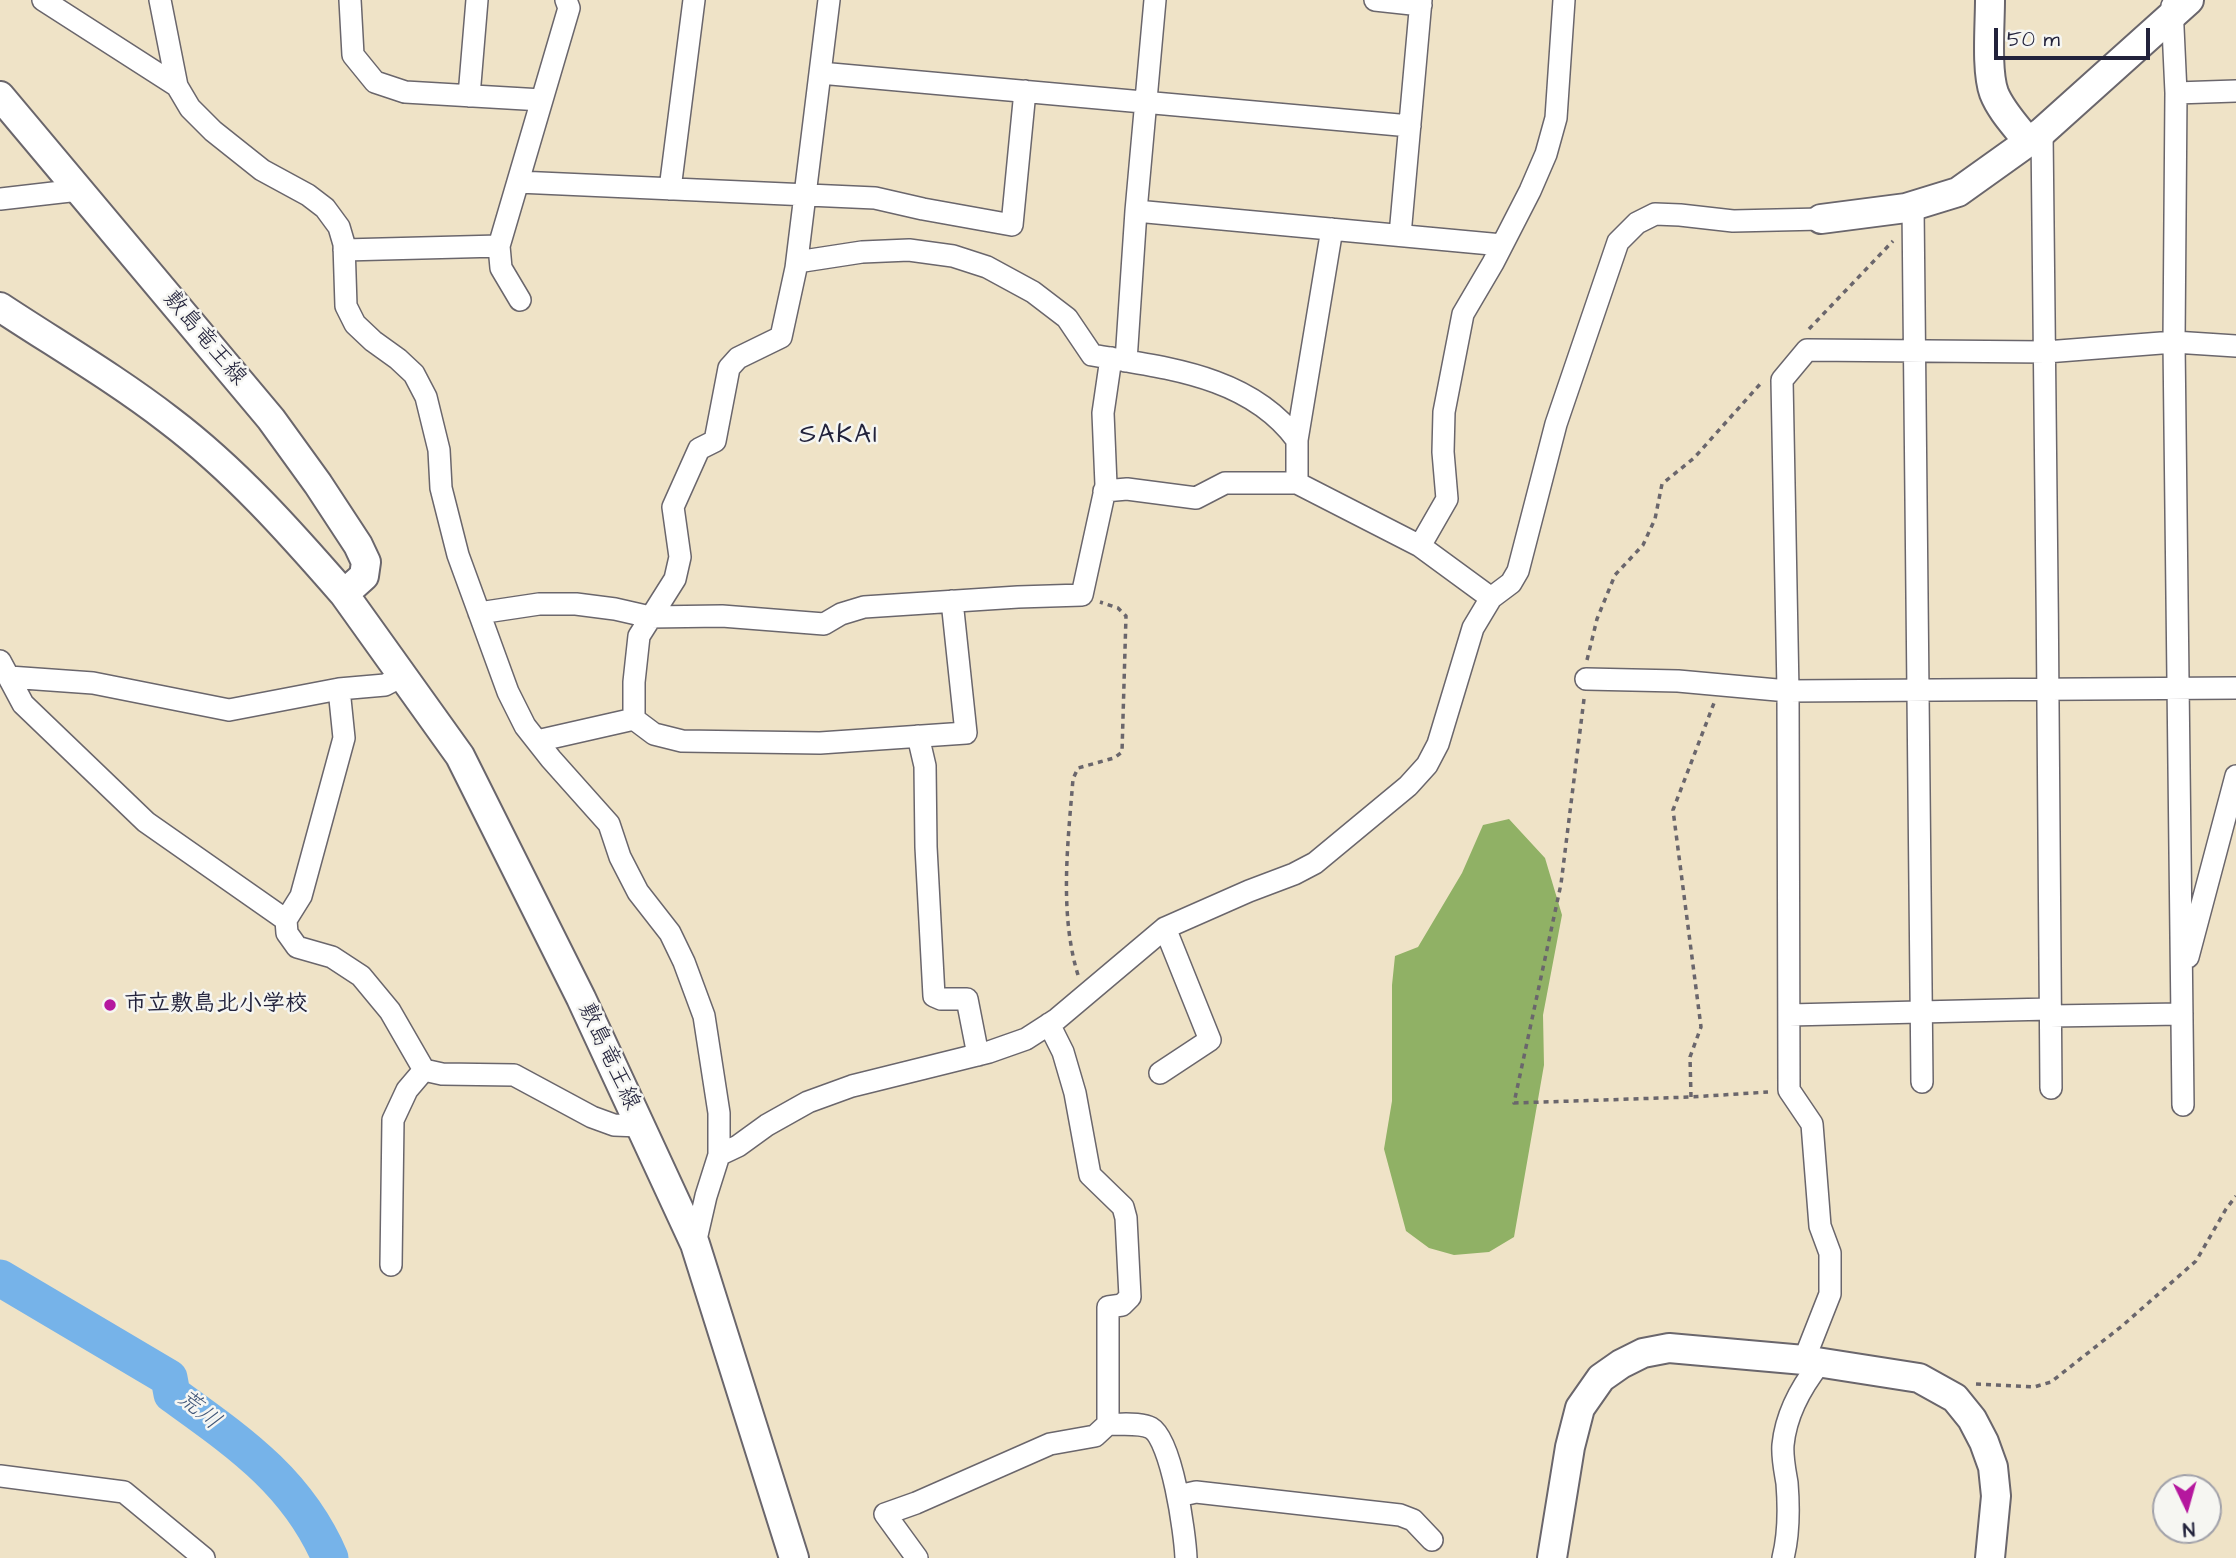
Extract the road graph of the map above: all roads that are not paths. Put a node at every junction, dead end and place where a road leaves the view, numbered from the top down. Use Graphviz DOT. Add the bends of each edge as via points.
graph roads {
  1 [pos="43,0"];
  2 [pos="160,0"];
  3 [pos="350,0"];
  4 [pos="477,0"];
  5 [pos="566,0"];
  6 [pos="694,0"];
  7 [pos="829,0"];
  8 [pos="1155,0"];
  9 [pos="1375,0"];
  10 [pos="1564,0"];
  11 [pos="1990,0"];
  12 [pos="1421,2"];
  13 [pos="2177,4"];
  14 [pos="820,74"];
  15 [pos="177,86"];
  16 [pos="1025,91"];
  17 [pos="2236,91"];
  18 [pos="2176,93"];
  19 [pos="0,96"];
  20 [pos="469,96"];
  21 [pos="542,100"];
  22 [pos="1146,102"];
  23 [pos="1410,125"];
  24 [pos="2036,137"];
  25 [pos="518,182"];
  26 [pos="670,189"];
  27 [pos="79,190"];
  28 [pos="805,195"];
  29 [pos="0,199"];
  30 [pos="1136,211"];
  31 [pos="1913,213"];
  32 [pos="1821,219"];
  33 [pos="1332,229"];
  34 [pos="1400,235"];
  35 [pos="1502,245"];
  36 [pos="499,246"];
  37 [pos="344,250"];
  38 [pos="797,262"];
  39 [pos="520,300"];
  40 [pos="0,307"];
  41 [pos="2174,342"];
  42 [pos="2236,346"];
  43 [pos="1915,351"];
  44 [pos="2046,352"];
  45 [pos="1119,360"];
  46 [pos="1297,440"];
  47 [pos="1297,483"];
  48 [pos="1104,491"];
  49 [pos="1420,546"];
  50 [pos="344,594"];
  51 [pos="1491,598"];
  52 [pos="953,601"];
  53 [pos="479,613"];
  54 [pos="650,617"];
  55 [pos="5,669"];
  56 [pos="404,675"];
  57 [pos="1586,679"];
  58 [pos="2236,688"];
  59 [pos="339,689"];
  60 [pos="2046,690"];
  61 [pos="2179,690"];
  62 [pos="1788,691"];
  63 [pos="1919,691"];
  64 [pos="634,719"];
  65 [pos="918,736"];
  66 [pos="537,741"];
  67 [pos="2236,776"];
  68 [pos="286,920"];
  69 [pos="1165,928"];
  70 [pos="2182,983"];
  71 [pos="1921,1011"];
  72 [pos="2050,1012"];
  73 [pos="2182,1014"];
  74 [pos="1789,1015"];
  75 [pos="1049,1024"];
  76 [pos="978,1055"];
  77 [pos="424,1070"];
  78 [pos="1160,1073"];
  79 [pos="1922,1082"];
  80 [pos="2051,1088"];
  81 [pos="2183,1105"];
  82 [pos="640,1126"];
  83 [pos="719,1155"];
  84 [pos="695,1244"];
  85 [pos="391,1265"];
  86 [pos="1812,1361"];
  87 [pos="1108,1424"];
  88 [pos="0,1476"];
  89 [pos="1178,1496"];
  90 [pos="1432,1540"];
  91 [pos="204,1558"];
  92 [pos="794,1558"];
  93 [pos="917,1558"];
  94 [pos="1186,1558"];
  95 [pos="1552,1558"];
  96 [pos="1783,1558"];
  97 [pos="1990,1558"];
  1 -- 15 [label="street"];
  2 -- 15 [label="street"];
  3 -- 20 [label="street" via="353,55 375,82 405,92"];
  4 -- 20 [label="street"];
  5 -- 21 [label="street" via="569,8"];
  6 -- 26 [label="street"];
  7 -- 14 [label="street"];
  8 -- 22 [label="street"];
  9 -- 12 [label="street"];
  10 -- 35 [label="street" via="1556,118 1546,153"];
  11 -- 24 [label="main road" via="1993,91 2001,106"];
  12 -- 23 [label="street"];
  13 -- 18 [label="street"];
  13 -- 24 [label="main road"];
  14 -- 16 [label="street"];
  14 -- 28 [label="street"];
  15 -- 37 [label="street" via="190,108 213,131 262,170 325,208 339,227"];
  16 -- 22 [label="street"];
  16 -- 28 [label="street" via="1012,225 875,198"];
  17 -- 18 [label="street"];
  18 -- 41 [label="street"];
  19 -- 27 [label="main road, 敷島竜王線"];
  20 -- 21 [label="street"];
  21 -- 25 [label="street"];
  22 -- 23 [label="street"];
  22 -- 30 [label="street"];
  23 -- 34 [label="street"];
  24 -- 31 [label="main road" via="1958,192"];
  24 -- 44 [label="street"];
  25 -- 26 [label="street"];
  25 -- 36 [label="street"];
  26 -- 28 [label="street"];
  27 -- 29 [label="street"];
  27 -- 50 [label="main road, 敷島竜王線" via="271,419 358,545 366,562 364,576"];
  28 -- 38 [label="street"];
  30 -- 33 [label="street"];
  30 -- 45 [label="street"];
  31 -- 32 [label="main road"];
  31 -- 43 [label="street"];
  32 -- 51 [label="street" via="1732,221 1655,214 1637,223 1618,242 1556,424 1518,570 1511,583"];
  33 -- 34 [label="street"];
  33 -- 46 [label="street"];
  34 -- 35 [label="street"];
  35 -- 49 [label="street" via="1463,314 1444,412 1447,499"];
  36 -- 37 [label="street"];
  36 -- 39 [label="street" via="501,268"];
  37 -- 53 [label="street" via="346,306 355,324 414,374 426,397 439,450 441,488"];
  38 -- 45 [label="street" via="909,250 953,256 987,267 1033,292 1068,317 1092,355"];
  38 -- 54 [label="street" via="780,337 738,358 729,368 715,441 699,449 673,507 680,557 675,579"];
  40 -- 50 [label="main road, 敷島竜王線" via="169,420 215,458"];
  41 -- 42 [label="street"];
  41 -- 44 [label="street"];
  41 -- 61 [label="street"];
  43 -- 44 [label="street"];
  43 -- 62 [label="street" via="1807,350 1782,380"];
  43 -- 63 [label="street"];
  44 -- 60 [label="street"];
  45 -- 46 [label="street" via="1224,384 1273,412"];
  45 -- 48 [label="street" via="1103,413"];
  46 -- 47 [label="street"];
  47 -- 48 [label="street" via="1225,483 1196,498 1127,489"];
  47 -- 49 [label="street"];
  48 -- 52 [label="street" via="1082,595"];
  49 -- 51 [label="street"];
  50 -- 56 [label="main road, 敷島竜王線"];
  51 -- 69 [label="street" via="1473,628 1438,744 1408,786 1315,863"];
  52 -- 54 [label="street" via="864,607 824,624 722,616"];
  52 -- 65 [label="street" via="966,733"];
  53 -- 54 [label="street" via="576,604"];
  53 -- 66 [label="street" via="508,692"];
  54 -- 64 [label="street" via="639,636"];
  55 -- 59 [label="street" via="229,710"];
  55 -- 68 [label="street" via="23,704 146,822"];
  56 -- 59 [label="street" via="385,685"];
  56 -- 82 [label="main road, 敷島竜王線" via="460,756"];
  57 -- 62 [label="street"];
  58 -- 61 [label="street"];
  59 -- 68 [label="street" via="344,738 301,896"];
  60 -- 61 [label="street"];
  60 -- 63 [label="street"];
  60 -- 72 [label="street"];
  61 -- 70 [label="street"];
  62 -- 63 [label="street"];
  62 -- 74 [label="street"];
  63 -- 71 [label="street"];
  64 -- 65 [label="street" via="654,734 682,741 820,743"];
  64 -- 66 [label="street"];
  65 -- 76 [label="street" via="925,766 934,996 967,999"];
  66 -- 83 [label="street" via="609,824 638,892 670,933 684,962 704,1016 710,1048 719,1113"];
  67 -- 70 [label="street"];
  68 -- 77 [label="street" via="287,933 297,947 332,957 361,976 390,1011"];
  69 -- 75 [label="street"];
  69 -- 78 [label="street" via="1210,1040"];
  70 -- 73 [label="street"];
  71 -- 72 [label="street"];
  71 -- 74 [label="street"];
  71 -- 79 [label="street"];
  72 -- 73 [label="street"];
  72 -- 80 [label="street"];
  73 -- 81 [label="street"];
  74 -- 86 [label="street" via="1789,1090 1812,1124 1820,1226 1830,1253 1830,1294"];
  75 -- 76 [label="street" via="1026,1039"];
  75 -- 87 [label="street" via="1075,1093 1090,1175 1123,1207 1126,1218 1130,1297 1122,1305 1108,1307"];
  76 -- 83 [label="street" via="852,1086 808,1102"];
  77 -- 82 [label="street" via="514,1075 592,1117 614,1125"];
  77 -- 85 [label="street" via="407,1090 393,1120"];
  82 -- 84 [label="main road, 敷島竜王線"];
  83 -- 84 [label="street"];
  84 -- 92 [label="main road, 敷島竜王線"];
  86 -- 95 [label="main road" via="1669,1348 1643,1353 1601,1378 1580,1408"];
  86 -- 96 [label="street" via="1790,1415 1783,1447 1787,1492"];
  86 -- 97 [label="main road" via="1919,1378 1955,1398 1972,1419 1993,1467 1996,1496"];
  87 -- 89 [label="street" via="1155,1430 1162,1439"];
  87 -- 93 [label="street" via="1096,1436 1050,1444 885,1514"];
  88 -- 91 [label="street" via="124,1492"];
  89 -- 90 [label="street" via="1196,1492 1400,1515 1413,1520"];
  89 -- 94 [label="street"];
}
